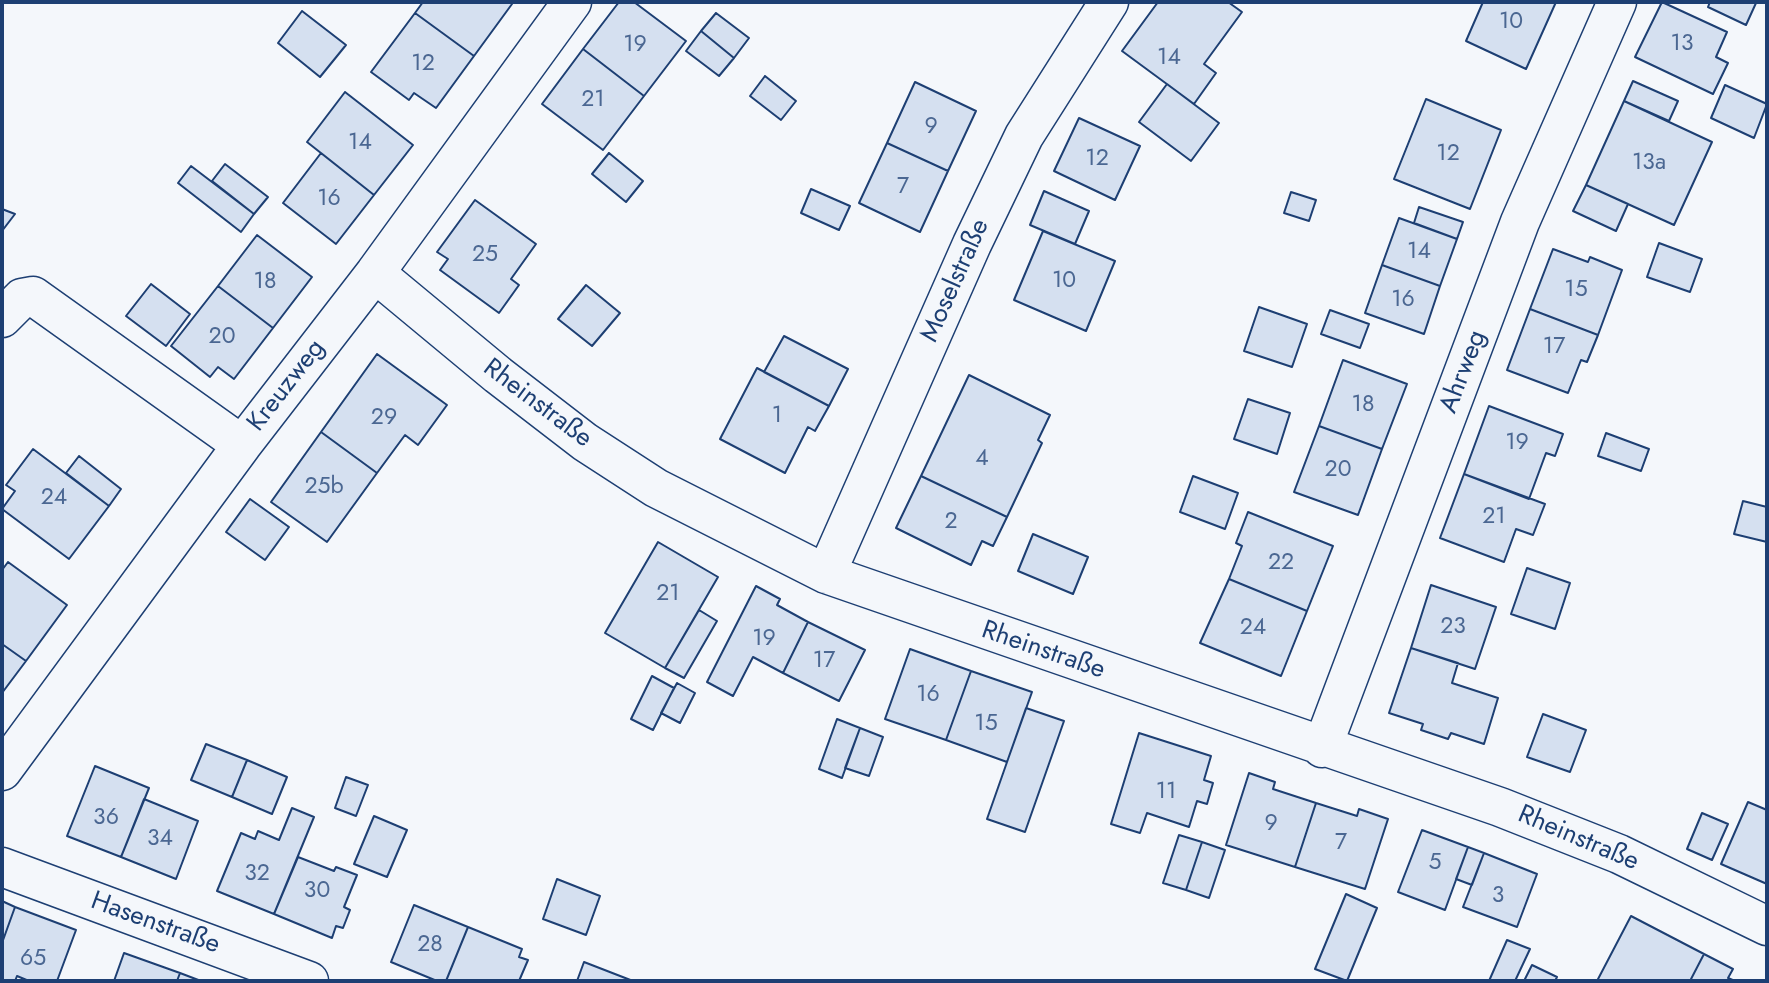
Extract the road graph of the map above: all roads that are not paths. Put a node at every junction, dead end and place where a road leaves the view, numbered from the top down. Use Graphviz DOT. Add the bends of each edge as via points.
graph roads {
  1 [pos="572,2"];
  2 [pos="1109,2"];
  3 [pos="1617,2"];
  4 [pos="375,273"];
  5 [pos="2,318"];
  6 [pos="242,445"];
  7 [pos="826,574"];
  8 [pos="1322,748"];
  9 [pos="2,771"];
  10 [pos="2,867"];
  11 [pos="1767,926"];
  12 [pos="309,981"];
  1 -- 4 [label="street, Kreuzweg"];
  2 -- 7 [label="street, Moselstraße" via="1024,136"];
  3 -- 8 [label="street, Ahrweg" via="1520,222"];
  4 -- 6 [label="street, Kreuzweg"];
  4 -- 7 [label="street, Rheinstraße" via="585,442 656,488"];
  5 -- 6 [label="street" via="22,298 33,296"];
  6 -- 9 [label="street, Kreuzweg"];
  7 -- 8 [label="street, Rheinstraße"];
  8 -- 11 [label="street, Rheinstraße" via="1500,807 1619,854"];
  10 -- 12 [label="street, Hasenstraße"];
}
